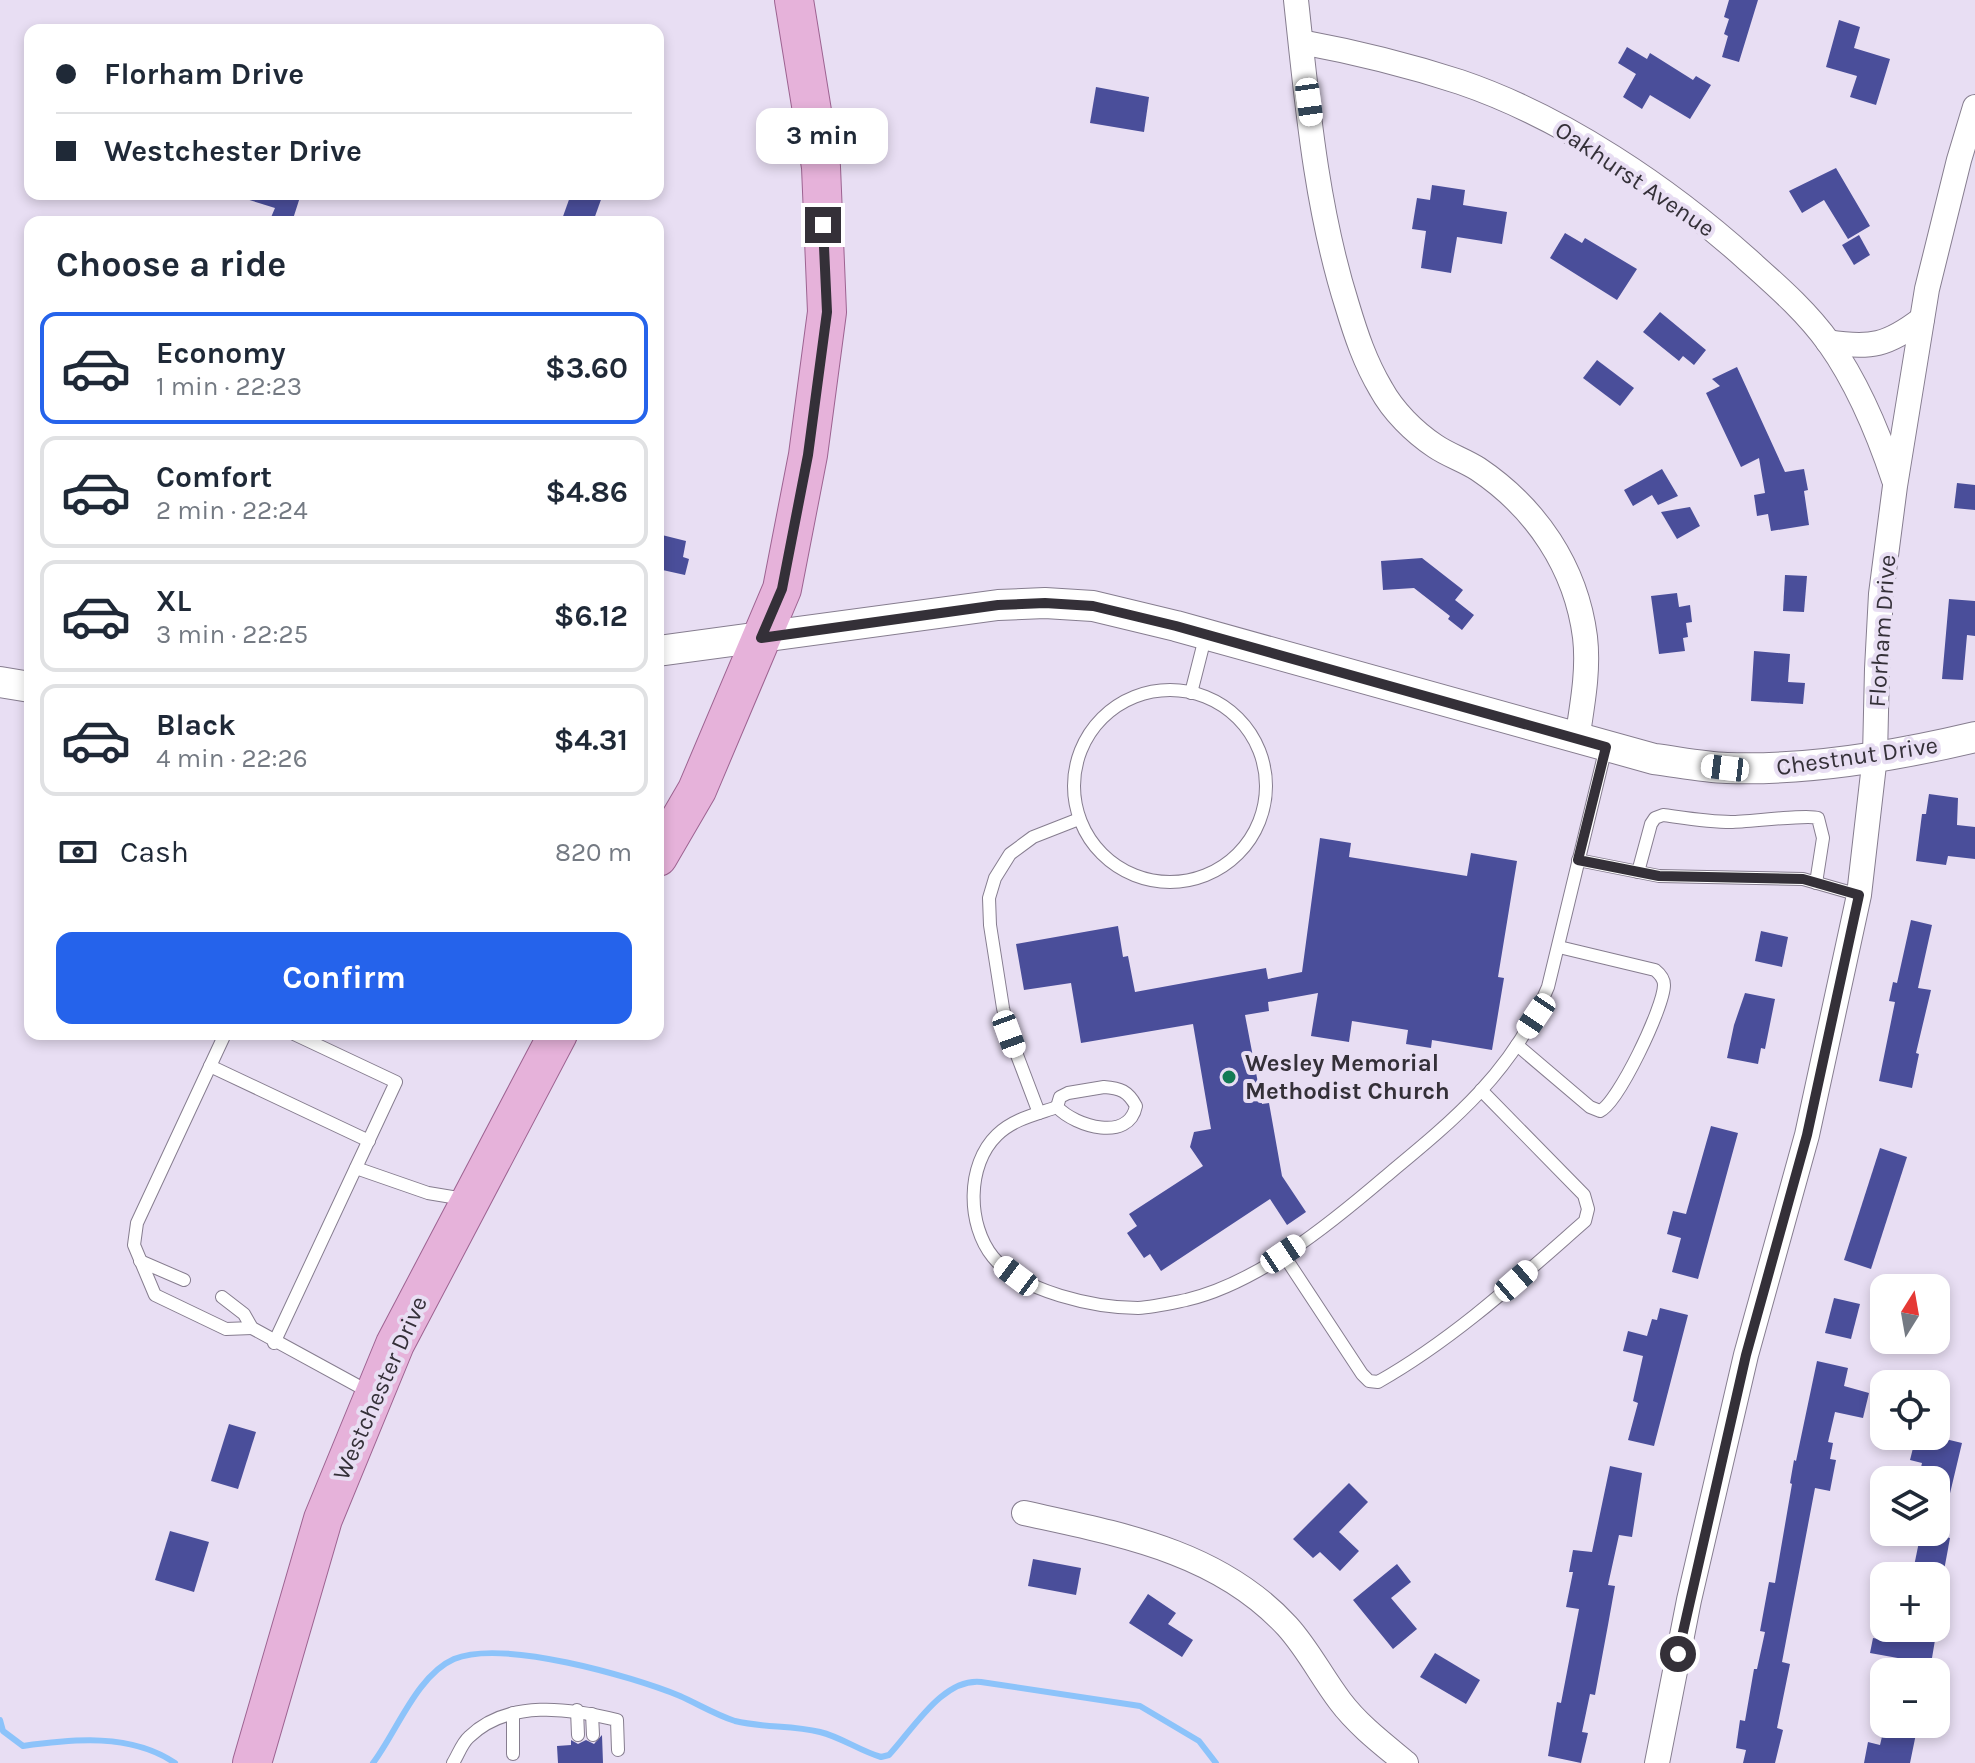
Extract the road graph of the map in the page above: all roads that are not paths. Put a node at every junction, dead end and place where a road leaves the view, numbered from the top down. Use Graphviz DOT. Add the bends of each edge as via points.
graph roads {
  1 [pos="794,0"];
  2 [pos="1296,0"];
  3 [pos="1301,42"];
  4 [pos="1975,107"];
  5 [pos="1922,319"];
  6 [pos="1828,342"];
  7 [pos="1895,486"];
  8 [pos="1206,634"];
  9 [pos="761,638"];
  10 [pos="664,650"];
  11 [pos="0,682"];
  12 [pos="24,686"];
  13 [pos="1191,693"];
  14 [pos="1975,737"];
  15 [pos="1592,743"];
  16 [pos="1875,756"];
  17 [pos="1079,819"];
  18 [pos="664,847"];
  19 [pos="1578,860"];
  20 [pos="1638,872"];
  21 [pos="1816,883"];
  22 [pos="1859,895"];
  23 [pos="1559,947"];
  24 [pos="222,1040"];
  25 [pos="307,1040"];
  26 [pos="555,1040"];
  27 [pos="1517,1045"];
  28 [pos="210,1066"];
  29 [pos="1481,1090"];
  30 [pos="1057,1107"];
  31 [pos="1039,1113"];
  32 [pos="369,1141"];
  33 [pos="356,1168"];
  34 [pos="471,1200"];
  35 [pos="1283,1254"];
  36 [pos="140,1261"];
  37 [pos="184,1280"];
  38 [pos="222,1297"];
  39 [pos="252,1328"];
  40 [pos="274,1343"];
  41 [pos="374,1395"];
  42 [pos="1024,1513"];
  43 [pos="577,1710"];
  44 [pos="513,1713"];
  45 [pos="592,1714"];
  46 [pos="578,1735"];
  47 [pos="593,1735"];
  48 [pos="618,1750"];
  49 [pos="513,1754"];
  50 [pos="252,1763"];
  51 [pos="453,1763"];
  52 [pos="1406,1763"];
  53 [pos="1657,1763"];
  1 -- 9 [label="main road" via="821,167 827,312 808,455 782,589"];
  2 -- 3 [label="street"];
  3 -- 6 [label="street, Oakhurst Avenue" via="1361,53 1463,83 1557,126 1714,229 1799,307"];
  3 -- 15 [label="street" via="1333,261 1364,357 1383,393 1409,425 1508,491 1559,553 1575,591 1585,638"];
  4 -- 5 [label="street, Florham Drive"];
  5 -- 6 [label="street" via="1883,344 1855,347"];
  5 -- 7 [label="street, Florham Drive"];
  6 -- 7 [label="street, Oakhurst Avenue" via="1881,441"];
  7 -- 16 [label="street, Florham Drive" via="1881,594"];
  8 -- 9 [label="street, Chestnut Drive" via="1093,606 1045,603"];
  8 -- 13 [label="lane"];
  8 -- 15 [label="street, Chestnut Drive"];
  9 -- 10 [label="street, Chestnut Drive"];
  9 -- 18 [label="main road" via="697,790"];
  11 -- 12 [label="street"];
  13 -- 17 [label="lane" via="1168,689 1138,695 1111,709 1090,731 1077,759 1073,789"];
  13 -- 17 [label="lane" via="1226,708 1248,729 1261,756 1263,811 1242,849 1216,870 1185,880 1146,879 1096,848"];
  14 -- 16 [label="street, Chestnut Drive"];
  15 -- 16 [label="street, Chestnut Drive" via="1654,759 1725,768 1788,768"];
  15 -- 19 [label="lane"];
  16 -- 22 [label="street, Florham Drive"];
  17 -- 31 [label="lane" via="1033,837 1010,854 989,898 1009,1034"];
  19 -- 20 [label="lane"];
  19 -- 23 [label="lane"];
  20 -- 21 [label="lane"];
  20 -- 21 [label="lane" via="1651,824 1663,815 1727,822 1812,816 1818,818 1823,838"];
  21 -- 22 [label="lane"];
  22 -- 53 [label="street, Florham Drive" via="1807,1135 1742,1370"];
  23 -- 27 [label="lane" via="1536,1016"];
  23 -- 27 [label="lane" via="1655,970 1664,986 1656,1016 1608,1108 1600,1111"];
  24 -- 28 [label="lane"];
  25 -- 32 [label="lane" via="396,1082"];
  26 -- 34 [label="main road, Westchester Drive"];
  27 -- 29 [label="lane"];
  28 -- 32 [label="lane"];
  28 -- 36 [label="lane" via="137,1223 134,1245"];
  29 -- 35 [label="lane" via="1356,1202"];
  29 -- 35 [label="lane" via="1584,1195 1588,1209 1585,1221 1516,1281 1459,1327 1378,1382 1369,1381"];
  30 -- 30 [label="lane" via="1068,1118 1112,1129 1125,1126 1136,1106 1131,1095 1104,1087 1068,1093"];
  30 -- 31 [label="lane"];
  31 -- 35 [label="lane" via="997,1135 978,1165 974,1200 980,1235 994,1259 1016,1276 1096,1304 1140,1308 1221,1288"];
  32 -- 33 [label="lane"];
  33 -- 34 [label="lane" via="428,1193"];
  33 -- 40 [label="lane"];
  34 -- 41 [label="main road, Westchester Drive"];
  36 -- 37 [label="lane"];
  36 -- 39 [label="lane" via="155,1295 226,1329"];
  38 -- 39 [label="lane"];
  39 -- 40 [label="lane"];
  40 -- 41 [label="lane"];
  41 -- 50 [label="main road, Westchester Drive" via="323,1519"];
  42 -- 52 [label="street" via="1120,1534 1195,1559 1242,1587 1286,1625 1340,1701"];
  43 -- 44 [label="lane"];
  43 -- 45 [label="lane"];
  43 -- 46 [label="lane"];
  44 -- 49 [label="lane"];
  44 -- 51 [label="lane" via="469,1737"];
  45 -- 47 [label="lane"];
  45 -- 48 [label="lane" via="617,1720"];
}
